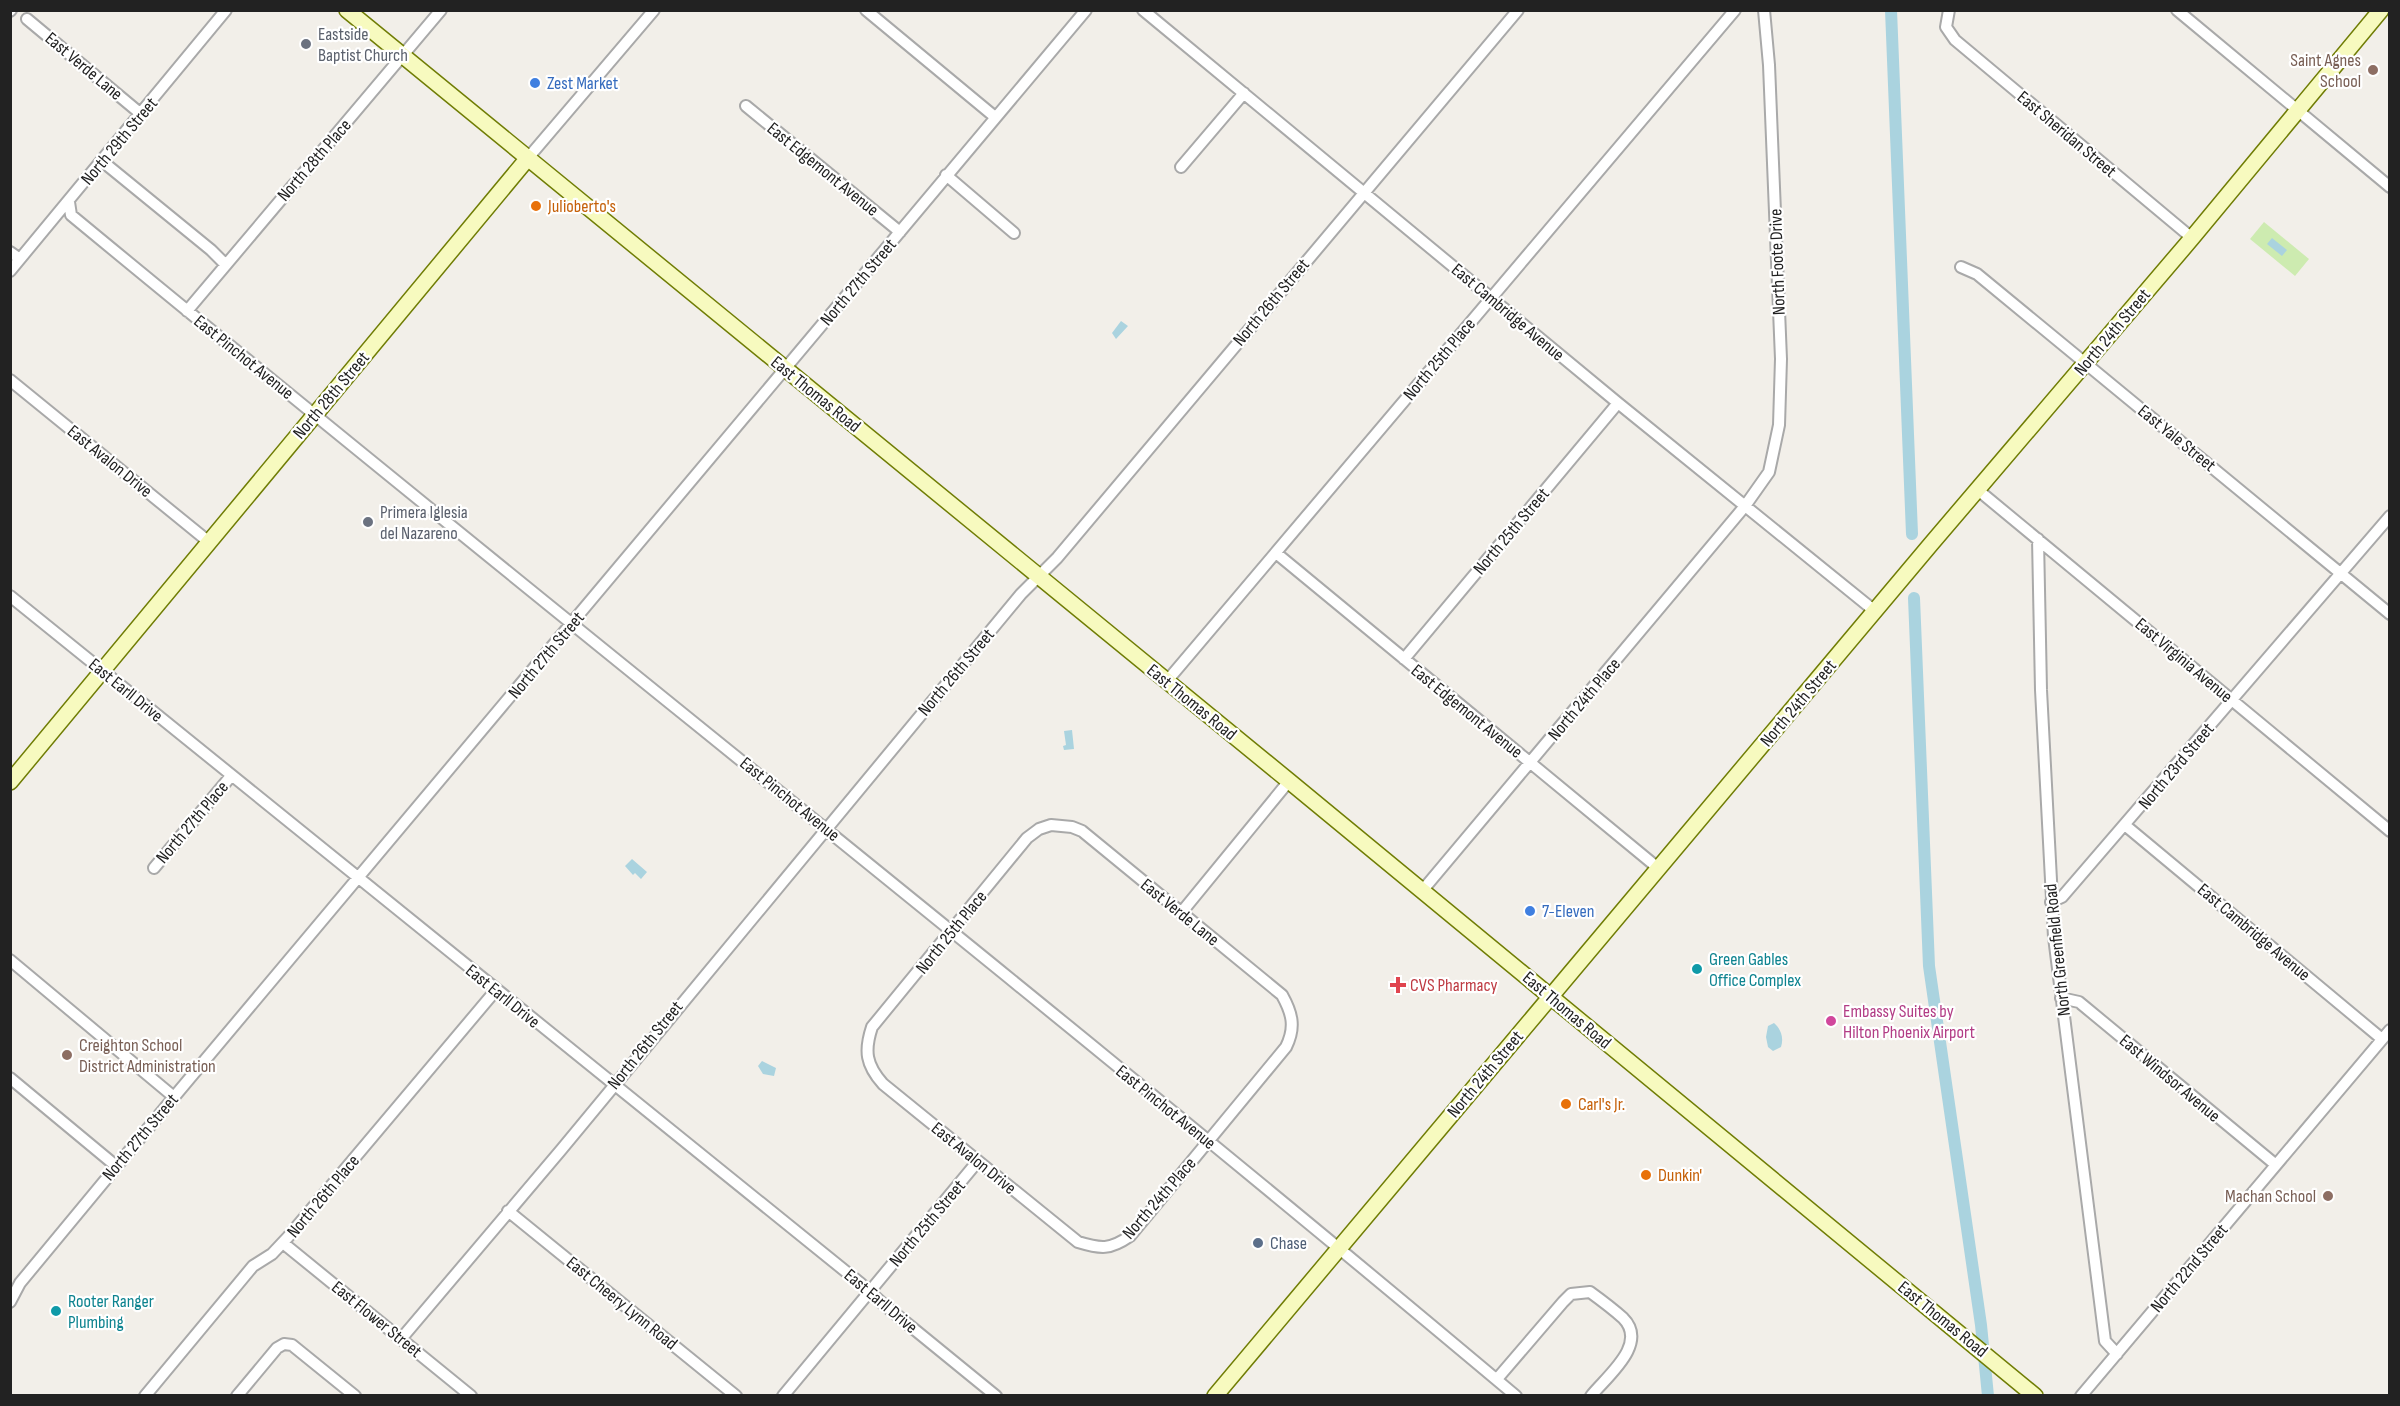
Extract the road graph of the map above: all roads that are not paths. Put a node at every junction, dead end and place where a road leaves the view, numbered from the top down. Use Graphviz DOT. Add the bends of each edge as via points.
graph roads {
  1 [pos="226,10"];
  2 [pos="347,10"];
  3 [pos="441,10"];
  4 [pos="654,10"];
  5 [pos="866,10"];
  6 [pos="1086,10"];
  7 [pos="1143,10"];
  8 [pos="1518,10"];
  9 [pos="1735,10"];
  10 [pos="1764,10"];
  11 [pos="1949,10"];
  12 [pos="2177,10"];
  13 [pos="2381,10"];
  14 [pos="27,19"];
  15 [pos="403,56"];
  16 [pos="1244,93"];
  17 [pos="746,106"];
  18 [pos="2298,110"];
  19 [pos="141,114"];
  20 [pos="995,117"];
  21 [pos="528,158"];
  22 [pos="102,161"];
  23 [pos="1181,167"];
  24 [pos="946,175"];
  25 [pos="2390,187"];
  26 [pos="1365,192"];
  27 [pos="69,202"];
  28 [pos="900,232"];
  29 [pos="1014,233"];
  30 [pos="2192,238"];
  31 [pos="10,252"];
  32 [pos="20,259"];
  33 [pos="225,264"];
  34 [pos="1961,267"];
  35 [pos="10,271"];
  36 [pos="1491,298"];
  37 [pos="187,311"];
  38 [pos="2086,363"];
  39 [pos="785,369"];
  40 [pos="10,380"];
  41 [pos="1618,403"];
  42 [pos="315,415"];
  43 [pos="1978,490"];
  44 [pos="1745,506"];
  45 [pos="2390,516"];
  46 [pos="2038,539"];
  47 [pos="209,542"];
  48 [pos="1276,554"];
  49 [pos="2341,573"];
  50 [pos="1038,577"];
  51 [pos="10,596"];
  52 [pos="1876,612"];
  53 [pos="2390,614"];
  54 [pos="572,624"];
  55 [pos="1404,659"];
  56 [pos="102,671"];
  57 [pos="1167,681"];
  58 [pos="2233,700"];
  59 [pos="1530,763"];
  60 [pos="231,776"];
  61 [pos="1289,781"];
  62 [pos="10,782"];
  63 [pos="1052,825"];
  64 [pos="2126,826"];
  65 [pos="826,828"];
  66 [pos="2390,831"];
  67 [pos="154,868"];
  68 [pos="1658,868"];
  69 [pos="357,878"];
  70 [pos="1422,891"];
  71 [pos="2051,902"];
  72 [pos="1181,913"];
  73 [pos="951,931"];
  74 [pos="10,960"];
  75 [pos="496,990"];
  76 [pos="1551,996"];
  77 [pos="2061,998"];
  78 [pos="1293,1020"];
  79 [pos="2386,1035"];
  80 [pos="866,1052"];
  81 [pos="10,1078"];
  82 [pos="613,1084"];
  83 [pos="174,1096"];
  84 [pos="1208,1142"];
  85 [pos="978,1161"];
  86 [pos="2276,1165"];
  87 [pos="116,1166"];
  88 [pos="508,1211"];
  89 [pos="283,1243"];
  90 [pos="1098,1248"];
  91 [pos="1339,1248"];
  92 [pos="869,1292"];
  93 [pos="10,1302"];
  94 [pos="401,1339"];
  95 [pos="2117,1354"];
  96 [pos="1497,1379"];
  97 [pos="145,1395"];
  98 [pos="237,1395"];
  99 [pos="355,1395"];
  100 [pos="471,1395"];
  101 [pos="736,1395"];
  102 [pos="783,1395"];
  103 [pos="996,1395"];
  104 [pos="1215,1395"];
  105 [pos="1516,1395"];
  106 [pos="1591,1395"];
  107 [pos="2035,1395"];
  108 [pos="2081,1395"];
  1 -- 19 [label="street, North 29th Street"];
  2 -- 15 [label="main road, East Thomas Road"];
  3 -- 15 [label="street, North 28th Place"];
  4 -- 21 [label="street, North 28th Street"];
  5 -- 20 [label="street"];
  6 -- 20 [label="street, North 27th Street"];
  7 -- 16 [label="street, East Cambridge Avenue"];
  8 -- 26 [label="street, North 26th Street"];
  9 -- 36 [label="street, North 25th Place"];
  10 -- 44 [label="street, North Foote Drive" via="1781,347 1779,425 1769,472"];
  11 -- 30 [label="street, East Sheridan Street" via="1946,27 1955,40"];
  12 -- 18 [label="street"];
  13 -- 18 [label="main road, North 24th Street"];
  14 -- 19 [label="street, East Verde Lane"];
  15 -- 21 [label="main road, East Thomas Road"];
  15 -- 33 [label="street, North 28th Place"];
  16 -- 23 [label="street"];
  16 -- 26 [label="street, East Cambridge Avenue"];
  17 -- 28 [label="street, East Edgemont Avenue"];
  18 -- 25 [label="street"];
  18 -- 30 [label="main road, North 24th Street"];
  19 -- 22 [label="street, North 29th Street"];
  20 -- 24 [label="street, North 27th Street"];
  21 -- 39 [label="main road, East Thomas Road"];
  21 -- 42 [label="main road, North 28th Street"];
  22 -- 27 [label="street, North 29th Street"];
  22 -- 33 [label="street"];
  24 -- 28 [label="street, North 27th Street"];
  24 -- 29 [label="street"];
  26 -- 36 [label="street, East Cambridge Avenue"];
  26 -- 50 [label="street, North 26th Street"];
  27 -- 32 [label="street, North 29th Street"];
  27 -- 37 [label="street, East Pinchot Avenue" via="71,215"];
  28 -- 39 [label="street, North 27th Street"];
  30 -- 38 [label="main road, North 24th Street"];
  31 -- 32 [label="street"];
  32 -- 35 [label="street, North 29th Street"];
  33 -- 37 [label="street, North 28th Place"];
  34 -- 38 [label="street, East Yale Street" via="1977,274"];
  36 -- 41 [label="street, East Cambridge Avenue"];
  36 -- 48 [label="street, North 25th Place"];
  37 -- 42 [label="street, East Pinchot Avenue"];
  38 -- 43 [label="main road, North 24th Street"];
  38 -- 49 [label="street, East Yale Street"];
  39 -- 50 [label="main road, East Thomas Road"];
  39 -- 54 [label="street, North 27th Street"];
  40 -- 47 [label="street, East Avalon Drive"];
  41 -- 44 [label="street, East Cambridge Avenue"];
  41 -- 55 [label="street, North 25th Street"];
  42 -- 47 [label="main road, North 28th Street"];
  42 -- 54 [label="street, East Pinchot Avenue"];
  43 -- 46 [label="street, East Virginia Avenue"];
  43 -- 52 [label="main road, North 24th Street"];
  44 -- 52 [label="street, East Cambridge Avenue"];
  44 -- 59 [label="street, North 24th Place"];
  45 -- 49 [label="street, North 23rd Street"];
  46 -- 58 [label="street, East Virginia Avenue"];
  46 -- 71 [label="street, North Greenfield Road"];
  47 -- 56 [label="main road, North 28th Street"];
  48 -- 55 [label="street, East Edgemont Avenue"];
  48 -- 57 [label="street, North 25th Place"];
  49 -- 53 [label="street, East Yale Street"];
  49 -- 58 [label="street, North 23rd Street"];
  50 -- 57 [label="main road, East Thomas Road"];
  50 -- 65 [label="street, North 26th Street"];
  51 -- 56 [label="street, East Earll Drive"];
  52 -- 68 [label="main road, North 24th Street"];
  54 -- 65 [label="street, East Pinchot Avenue"];
  54 -- 69 [label="street, North 27th Street"];
  55 -- 59 [label="street, East Edgemont Avenue"];
  56 -- 60 [label="street, East Earll Drive"];
  56 -- 62 [label="main road, North 28th Street"];
  57 -- 61 [label="main road, East Thomas Road"];
  58 -- 64 [label="street, North 23rd Street"];
  58 -- 66 [label="street, East Virginia Avenue"];
  59 -- 68 [label="street, East Edgemont Avenue"];
  59 -- 70 [label="street, North 24th Place"];
  60 -- 67 [label="street, North 27th Place"];
  60 -- 69 [label="street, East Earll Drive"];
  61 -- 70 [label="main road, East Thomas Road"];
  61 -- 72 [label="street"];
  63 -- 72 [label="street, East Verde Lane" via="1082,831"];
  63 -- 73 [label="street, North 25th Place" via="1027,838"];
  64 -- 71 [label="street, North 23rd Street" via="2062,897"];
  64 -- 79 [label="street, East Cambridge Avenue"];
  65 -- 73 [label="street, East Pinchot Avenue"];
  65 -- 82 [label="street, North 26th Street"];
  68 -- 76 [label="main road, North 24th Street"];
  69 -- 75 [label="street, East Earll Drive"];
  69 -- 83 [label="street, North 27th Street"];
  70 -- 76 [label="main road, East Thomas Road"];
  71 -- 77 [label="street, North Greenfield Road"];
  72 -- 78 [label="street, East Verde Lane" via="1282,995"];
  73 -- 80 [label="street, North 25th Place" via="872,1027"];
  73 -- 84 [label="street, East Pinchot Avenue"];
  74 -- 83 [label="street"];
  75 -- 82 [label="street, East Earll Drive"];
  75 -- 89 [label="street, North 26th Place"];
  76 -- 91 [label="main road, North 24th Street"];
  76 -- 107 [label="main road, East Thomas Road"];
  77 -- 86 [label="street, East Windsor Avenue" via="2079,1002"];
  77 -- 95 [label="street, North Greenfield Road" via="2105,1341"];
  78 -- 84 [label="street, North 24th Place" via="1286,1047"];
  79 -- 86 [label="street, North 22nd Street"];
  80 -- 85 [label="street, East Avalon Drive" via="875,1076 883,1084"];
  81 -- 87 [label="street"];
  82 -- 88 [label="street, North 26th Street"];
  82 -- 92 [label="street, East Earll Drive"];
  83 -- 87 [label="street, North 27th Street"];
  84 -- 90 [label="street, North 24th Place" via="1130,1236 1110,1247"];
  84 -- 91 [label="street, East Pinchot Avenue"];
  85 -- 90 [label="street, East Avalon Drive" via="1078,1242"];
  85 -- 92 [label="street, North 25th Street"];
  86 -- 95 [label="street, North 22nd Street"];
  87 -- 93 [label="street, North 27th Street" via="20,1283"];
  88 -- 94 [label="street, North 26th Street"];
  88 -- 101 [label="street, East Cheery Lynn Road"];
  89 -- 94 [label="street, East Flower Street"];
  89 -- 97 [label="street, North 26th Place" via="253,1266"];
  91 -- 96 [label="street, East Pinchot Avenue"];
  91 -- 104 [label="main road, North 24th Street"];
  92 -- 102 [label="street, North 25th Street"];
  92 -- 103 [label="street, East Earll Drive"];
  94 -- 100 [label="street, East Flower Street"];
  95 -- 108 [label="street, North 22nd Street"];
  96 -- 105 [label="street, East Pinchot Avenue"];
  96 -- 106 [label="street" via="1571,1294 1590,1292 1624,1319 1633,1340 1627,1353"];
  98 -- 99 [label="street" via="284,1344 292,1346"];
}
